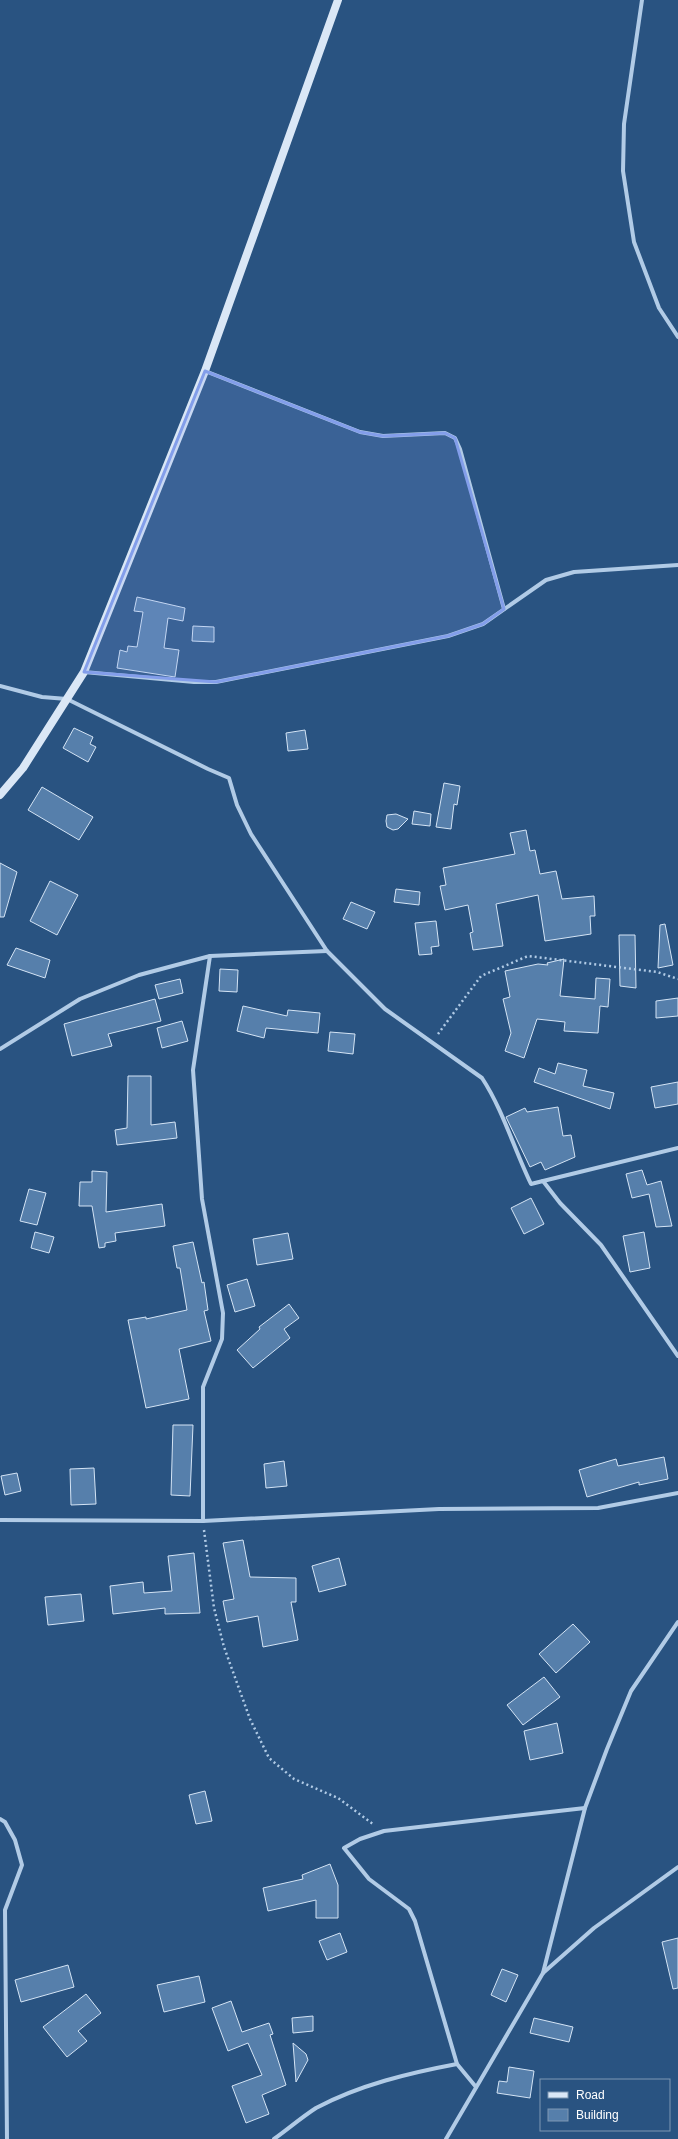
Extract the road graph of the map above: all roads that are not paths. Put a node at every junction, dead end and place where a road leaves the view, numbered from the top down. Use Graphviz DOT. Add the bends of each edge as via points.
graph roads {
  1 [pos="338,0"];
  2 [pos="642,0"];
  3 [pos="678,337"];
  4 [pos="204,371"];
  5 [pos="678,565"];
  6 [pos="504,610"];
  7 [pos="84,672"];
  8 [pos="0,686"];
  9 [pos="67,699"];
  10 [pos="0,795"];
  11 [pos="327,951"];
  12 [pos="210,956"];
  13 [pos="0,1049"];
  14 [pos="678,1148"];
  15 [pos="543,1181"];
  16 [pos="678,1356"];
  17 [pos="678,1493"];
  18 [pos="0,1520"];
  19 [pos="203,1521"];
  20 [pos="678,1622"];
  21 [pos="585,1808"];
  22 [pos="0,1818"];
  23 [pos="678,1867"];
  24 [pos="543,1973"];
  25 [pos="457,2064"];
  26 [pos="476,2087"];
  27 [pos="7,2139"];
  28 [pos="274,2139"];
  29 [pos="446,2139"];
  1 -- 4 [label="street"];
  2 -- 3 [label="street" via="624,124 623,171 634,242 660,308"];
  4 -- 6 [label="street" via="360,432 383,436 445,433 455,438"];
  4 -- 7 [label="street"];
  5 -- 6 [label="street" via="574,572 546,580"];
  6 -- 7 [label="street" via="483,624 448,636 216,682"];
  7 -- 9 [label="street"];
  8 -- 9 [label="street" via="42,697"];
  9 -- 10 [label="street" via="23,768"];
  9 -- 11 [label="street" via="229,778 237,805 251,834"];
  11 -- 12 [label="street"];
  11 -- 15 [label="street" via="385,1009 482,1078 492,1092 531,1184"];
  12 -- 13 [label="street" via="139,974 80,998"];
  12 -- 19 [label="street" via="192,1070 202,1199 223,1313 222,1339 203,1387"];
  14 -- 15 [label="street"];
  15 -- 16 [label="street" via="560,1203 601,1245"];
  17 -- 19 [label="street" via="598,1508 439,1509"];
  18 -- 19 [label="street"];
  20 -- 21 [label="street" via="631,1690"];
  21 -- 24 [label="street"];
  21 -- 25 [label="street" via="384,1831 360,1839 344,1848 369,1879 409,1909 415,1921"];
  22 -- 27 [label="street" via="15,1840 22,1865 5,1910"];
  23 -- 24 [label="street" via="594,1928"];
  24 -- 26 [label="street"];
  25 -- 26 [label="street"];
  25 -- 28 [label="street" via="412,2072 340,2097 315,2109"];
  26 -- 29 [label="street"];
}
